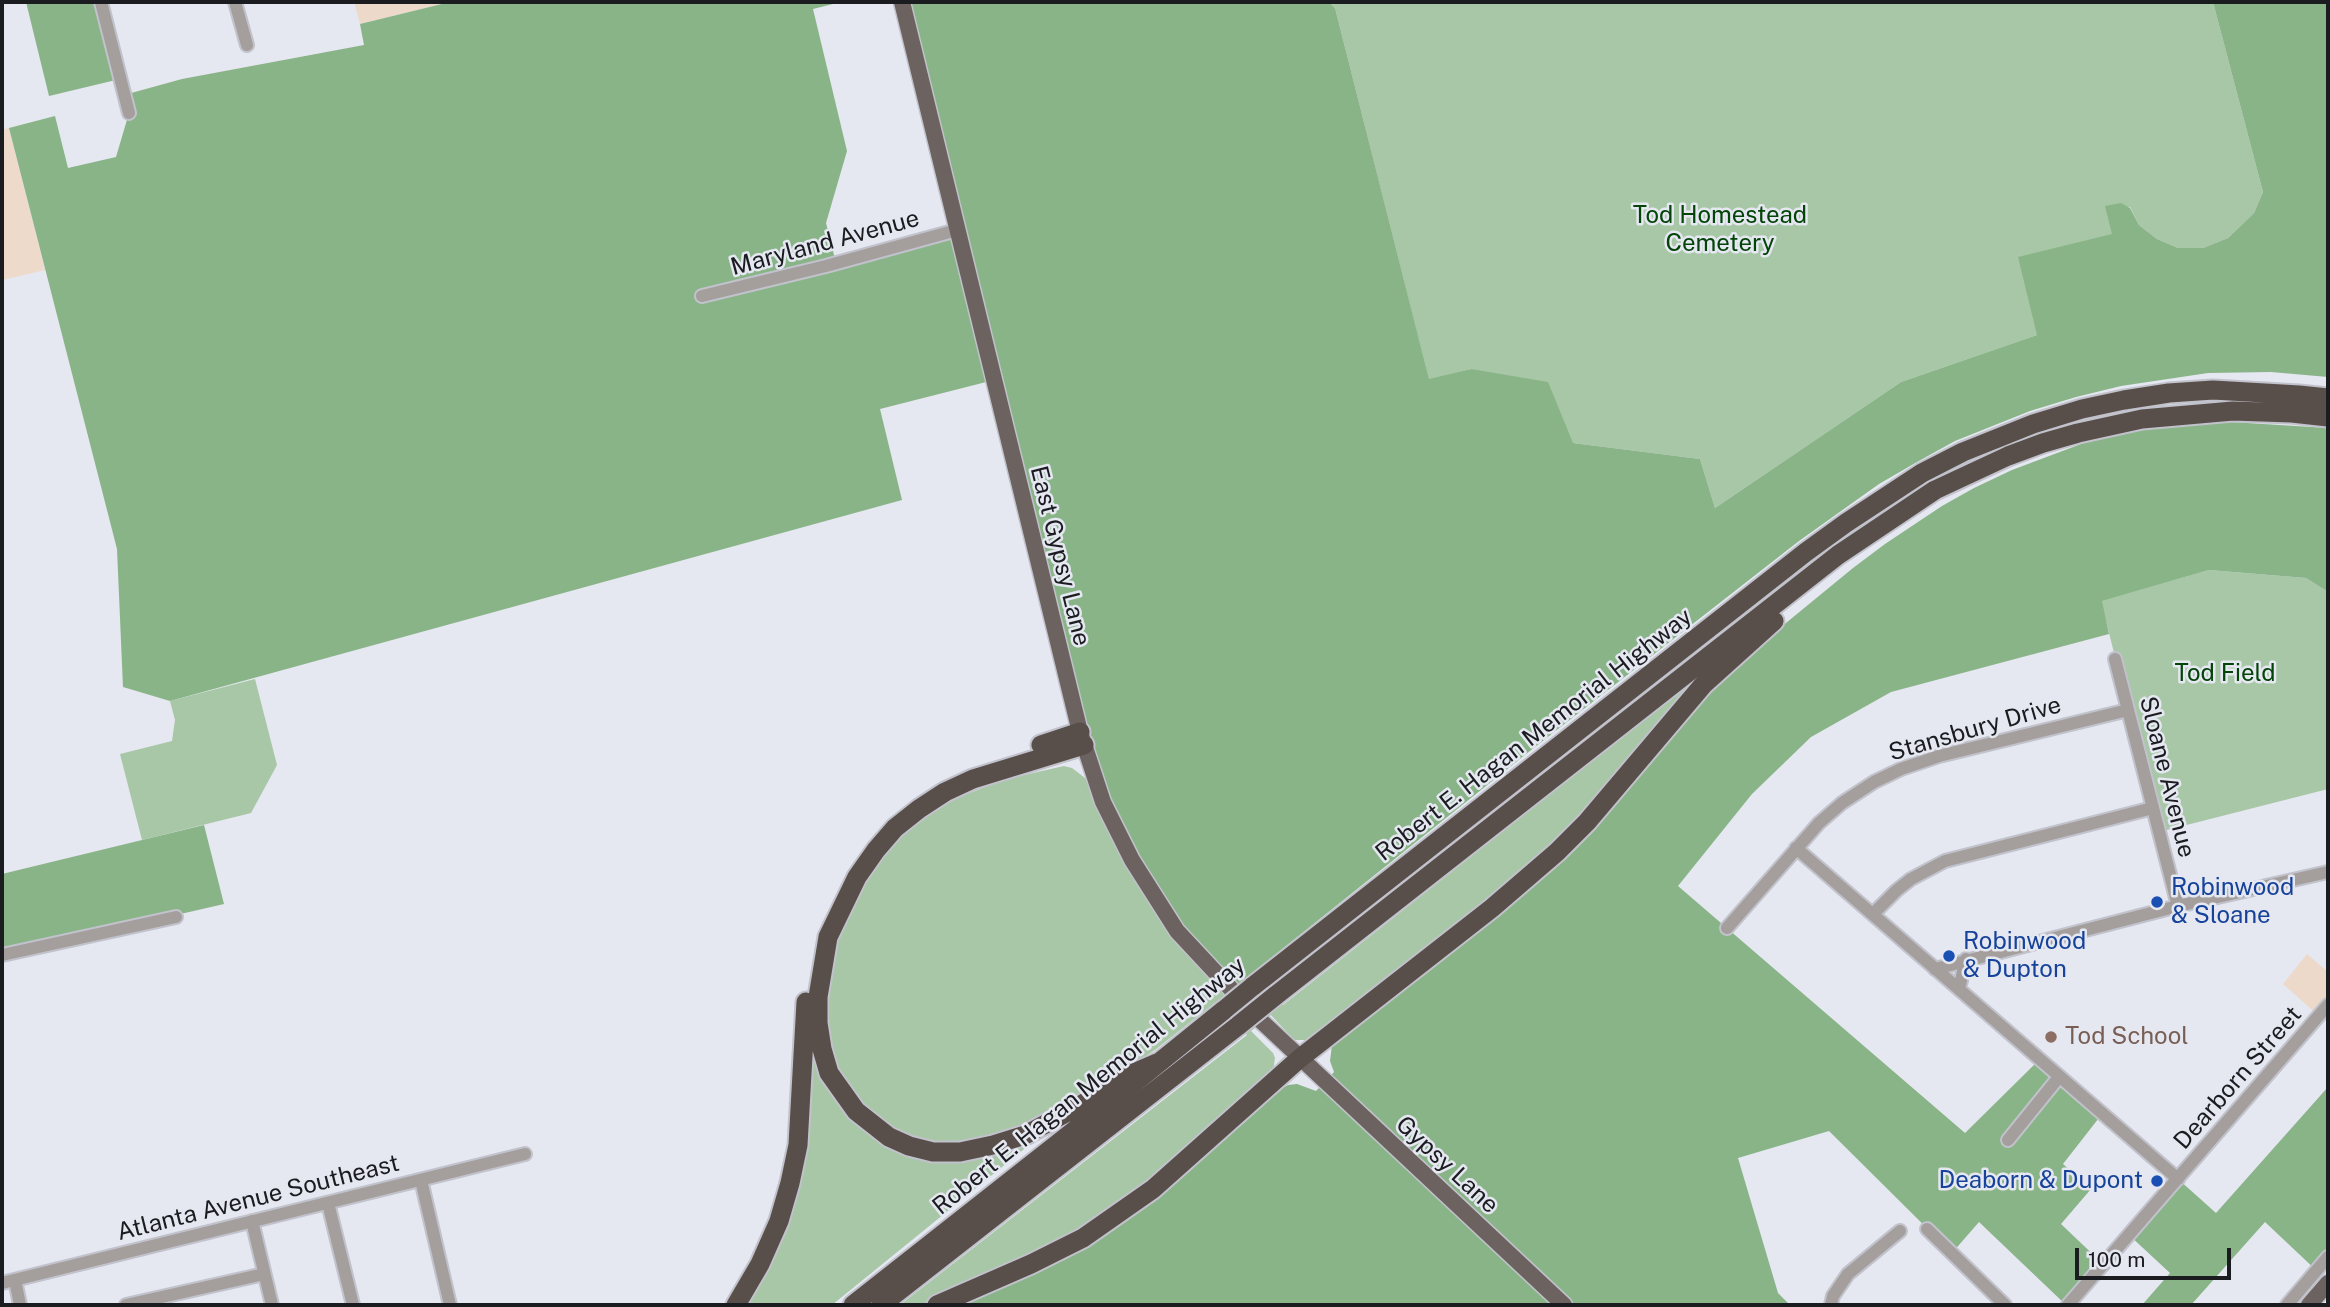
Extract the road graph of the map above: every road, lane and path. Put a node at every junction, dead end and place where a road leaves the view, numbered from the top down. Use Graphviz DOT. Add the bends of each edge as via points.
graph roads {
  1 [pos="101,2"];
  2 [pos="235,2"];
  3 [pos="902,2"];
  4 [pos="247,45"];
  5 [pos="129,113"];
  6 [pos="957,230"];
  7 [pos="702,296"];
  8 [pos="2328,385"];
  9 [pos="2213,390"];
  10 [pos="2328,398"];
  11 [pos="2328,417"];
  12 [pos="1838,555"];
  13 [pos="2115,659"];
  14 [pos="2128,710"];
  15 [pos="1082,738"];
  16 [pos="2153,808"];
  17 [pos="1796,848"];
  18 [pos="2328,872"];
  19 [pos="2178,906"];
  20 [pos="1873,914"];
  21 [pos="176,917"];
  22 [pos="1727,928"];
  23 [pos="2,956"];
  24 [pos="1966,960"];
  25 [pos="1935,969"];
  26 [pos="1959,989"];
  27 [pos="2328,1005"];
  28 [pos="1299,1059"];
  29 [pos="1157,1063"];
  30 [pos="2059,1077"];
  31 [pos="2008,1140"];
  32 [pos="525,1154"];
  33 [pos="2178,1179"];
  34 [pos="421,1180"];
  35 [pos="328,1203"];
  36 [pos="252,1221"];
  37 [pos="1927,1228"];
  38 [pos="1900,1231"];
  39 [pos="2328,1257"];
  40 [pos="264,1274"];
  41 [pos="8,1281"];
  42 [pos="2328,1283"];
  43 [pos="20,1305"];
  44 [pos="126,1305"];
  45 [pos="272,1305"];
  46 [pos="353,1305"];
  47 [pos="450,1305"];
  48 [pos="736,1305"];
  49 [pos="853,1305"];
  50 [pos="881,1305"];
  51 [pos="936,1305"];
  52 [pos="1564,1305"];
  53 [pos="1831,1305"];
  54 [pos="2005,1305"];
  55 [pos="2068,1305"];
  56 [pos="2287,1305"];
  57 [pos="2309,1305"];
  1 -- 5 [label="street"];
  2 -- 4 [label="street"];
  3 -- 6 [label="main road, East Gypsy Lane"];
  6 -- 7 [label="street, Maryland Avenue"];
  6 -- 15 [label="main road, East Gypsy Lane"];
  8 -- 9 [label="highway" via="2243,381 2227,382"];
  9 -- 10 [label="highway, Robert E. Hagan Memorial Highway"];
  9 -- 29 [label="highway, Robert E. Hagan Memorial Highway, bridge" via="2124,400 2033,424 1963,452 1886,495 1784,569"];
  11 -- 12 [label="highway, Robert E. Hagan Memorial Highway" via="2186,413 2078,433 2008,456 1935,490"];
  12 -- 28 [label="highway" via="1798,602 1703,685 1557,852"];
  12 -- 50 [label="highway, Robert E. Hagan Memorial Highway, bridge"];
  13 -- 14 [label="street, Sloane Avenue"];
  14 -- 16 [label="street, Sloane Avenue"];
  14 -- 17 [label="street, Stansbury Drive" via="1901,769 1843,803"];
  15 -- 28 [label="main road, East Gypsy Lane" via="1103,803 1177,931"];
  15 -- 29 [label="highway" via="945,792 895,828 876,850 857,877 828,937 818,997 822,1049 829,1073 856,1111 889,1137 933,1152 960,1152 1025,1135"];
  15 -- 48 [label="highway" via="966,771 937,784 904,806 873,836 846,874 825,913 809,971 798,1145 790,1183 765,1253"];
  16 -- 19 [label="street, Sloane Avenue"];
  16 -- 20 [label="street" via="1945,861 1911,879"];
  17 -- 20 [label="street"];
  17 -- 22 [label="street, Stansbury Drive"];
  18 -- 19 [label="street"];
  19 -- 24 [label="street"];
  20 -- 25 [label="street"];
  21 -- 23 [label="street"];
  24 -- 25 [label="street"];
  24 -- 26 [label="street"];
  25 -- 26 [label="street"];
  26 -- 30 [label="street"];
  27 -- 33 [label="street, Dearborn Street"];
  28 -- 51 [label="highway" via="1153,1189 1110,1220 1031,1264"];
  28 -- 52 [label="main road, Gypsy Lane"];
  29 -- 49 [label="highway, Robert E. Hagan Memorial Highway"];
  30 -- 31 [label="street"];
  30 -- 33 [label="street"];
  32 -- 34 [label="street, Atlanta Avenue Southeast"];
  33 -- 55 [label="street, Dearborn Street"];
  34 -- 35 [label="street, Atlanta Avenue Southeast"];
  34 -- 47 [label="street"];
  35 -- 36 [label="street, Atlanta Avenue Southeast"];
  35 -- 46 [label="street"];
  36 -- 40 [label="street"];
  36 -- 41 [label="street, Atlanta Avenue Southeast"];
  37 -- 54 [label="street"];
  38 -- 53 [label="street" via="1848,1274"];
  39 -- 56 [label="street"];
  40 -- 44 [label="street"];
  40 -- 45 [label="street"];
  41 -- 43 [label="street"];
  42 -- 57 [label="main road"];
}
